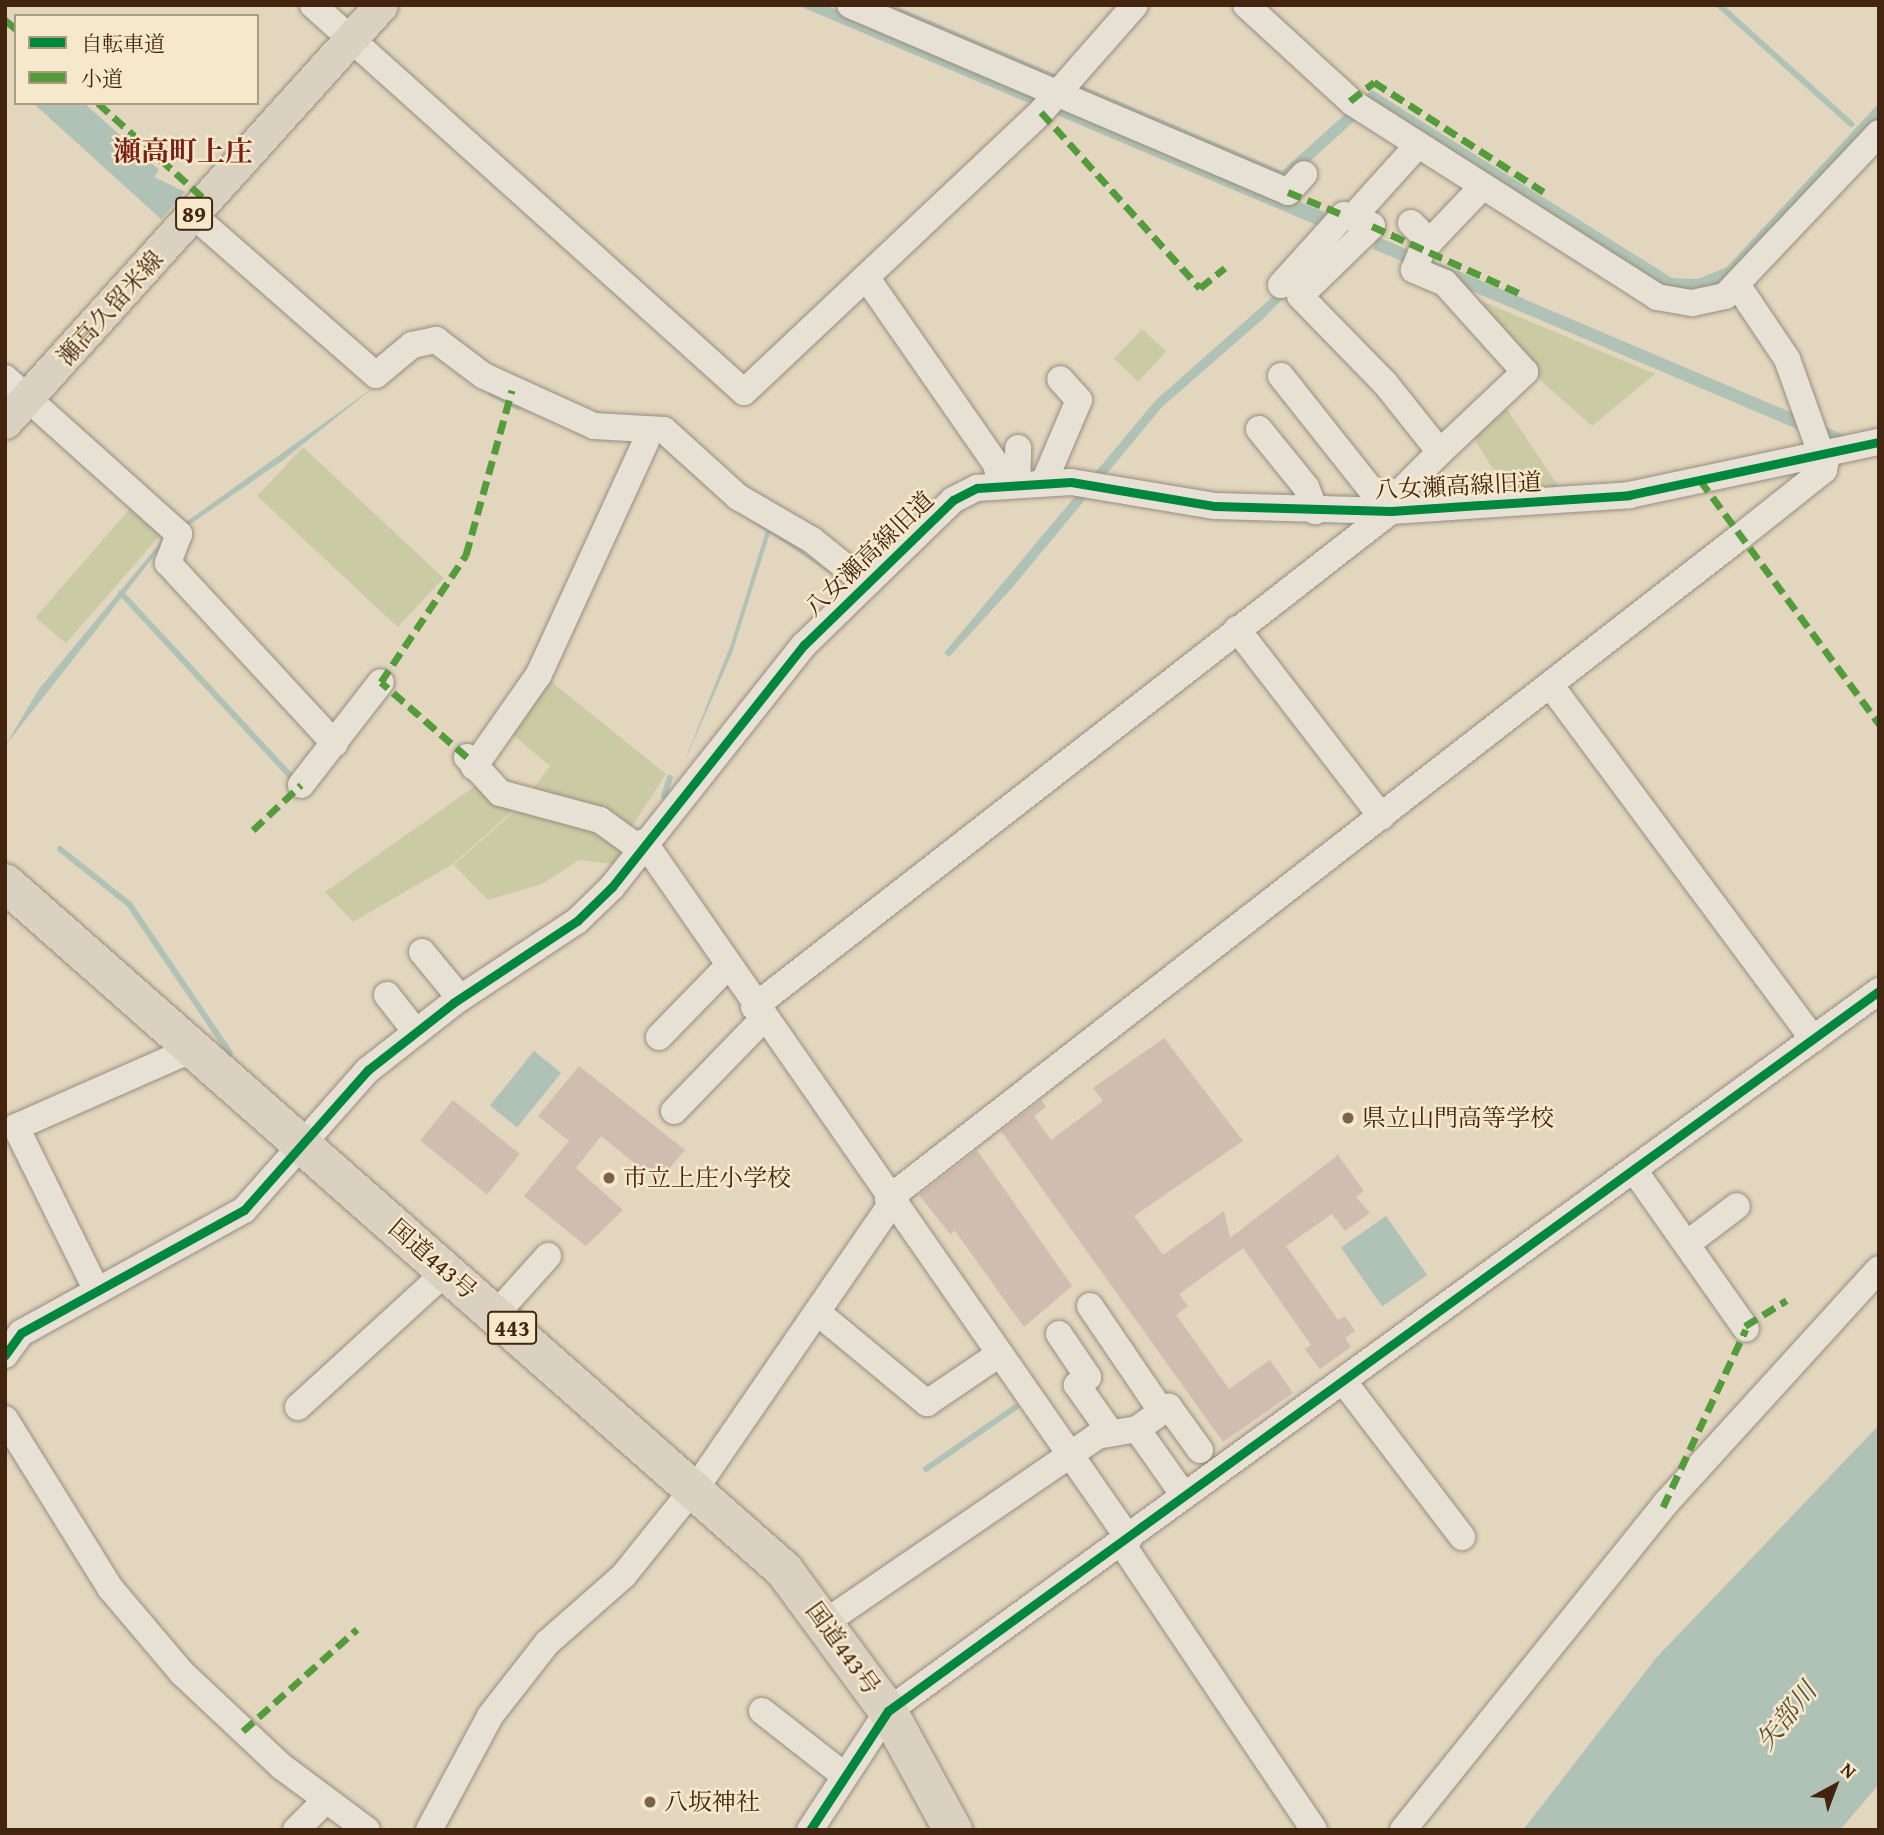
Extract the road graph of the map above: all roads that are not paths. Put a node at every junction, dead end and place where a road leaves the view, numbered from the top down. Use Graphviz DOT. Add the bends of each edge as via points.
graph roads {
  1 [pos="313,5"];
  2 [pos="381,5"];
  3 [pos="850,5"];
  4 [pos="1135,5"];
  5 [pos="1246,5"];
  6 [pos="351,39"];
  7 [pos="1057,93"];
  8 [pos="1879,133"];
  9 [pos="1418,145"];
  10 [pos="1296,183"];
  11 [pos="1483,186"];
  12 [pos="193,215"];
  13 [pos="1354,216"];
  14 [pos="1411,223"];
  15 [pos="1430,242"];
  16 [pos="866,278"];
  17 [pos="1281,285"];
  18 [pos="1738,286"];
  19 [pos="1282,376"];
  20 [pos="1060,379"];
  21 [pos="13,400"];
  22 [pos="1259,429"];
  23 [pos="646,441"];
  24 [pos="1879,442"];
  25 [pos="1018,448"];
  26 [pos="1440,452"];
  27 [pos="1825,456"];
  28 [pos="1044,482"];
  29 [pos="1009,484"];
  30 [pos="1388,510"];
  31 [pos="1315,511"];
  32 [pos="864,582"];
  33 [pos="1237,629"];
  34 [pos="381,682"];
  35 [pos="1551,686"];
  36 [pos="335,744"];
  37 [pos="301,785"];
  38 [pos="1382,817"];
  39 [pos="641,845"];
  40 [pos="5,883"];
  41 [pos="422,952"];
  42 [pos="727,967"];
  43 [pos="1879,991"];
  44 [pos="387,995"];
  45 [pos="460,998"];
  46 [pos="758,1013"];
  47 [pos="416,1032"];
  48 [pos="659,1037"];
  49 [pos="1813,1039"];
  50 [pos="193,1049"];
  51 [pos="674,1111"];
  52 [pos="304,1146"];
  53 [pos="1634,1170"];
  54 [pos="890,1202"];
  55 [pos="1737,1206"];
  56 [pos="1688,1243"];
  57 [pos="548,1256"];
  58 [pos="1879,1269"];
  59 [pos="447,1271"];
  60 [pos="97,1291"];
  61 [pos="1090,1306"];
  62 [pos="817,1312"];
  63 [pos="496,1314"];
  64 [pos="1746,1329"];
  65 [pos="1059,1334"];
  66 [pos="998,1355"];
  67 [pos="5,1356"];
  68 [pos="1344,1382"];
  69 [pos="298,1407"];
  70 [pos="1162,1412"];
  71 [pos="5,1419"];
  72 [pos="1124,1431"];
  73 [pos="1200,1450"];
  74 [pos="1067,1453"];
  75 [pos="1178,1487"];
  76 [pos="690,1493"];
  77 [pos="1462,1537"];
  78 [pos="1126,1541"];
  79 [pos="836,1615"];
  80 [pos="762,1711"];
  81 [pos="888,1711"];
  82 [pos="845,1776"];
  83 [pos="325,1801"];
  84 [pos="296,1830"];
  85 [pos="367,1830"];
  86 [pos="429,1830"];
  87 [pos="810,1830"];
  88 [pos="953,1830"];
  89 [pos="1314,1830"];
  90 [pos="1404,1830"];
  1 -- 6 [label="street"];
  2 -- 6 [label="main road, 瀬高久留米線 / 89"];
  3 -- 7 [label="street"];
  4 -- 7 [label="street"];
  5 -- 9 [label="street" via="1353,103"];
  6 -- 12 [label="main road, 瀬高久留米線 / 89"];
  6 -- 16 [label="street" via="744,392"];
  7 -- 10 [label="street"];
  7 -- 16 [label="street"];
  8 -- 18 [label="street"];
  9 -- 11 [label="street"];
  9 -- 13 [label="street"];
  11 -- 15 [label="street"];
  11 -- 18 [label="street" via="1657,297 1692,303"];
  12 -- 21 [label="main road, 瀬高久留米線 / 89"];
  12 -- 32 [label="street" via="376,374 412,345 436,340 493,381 594,426 664,430 738,497 813,540"];
  13 -- 17 [label="street" via="1344,215"];
  13 -- 26 [label="street" via="1372,226 1300,296 1385,383"];
  14 -- 15 [label="street"];
  15 -- 26 [label="street" via="1414,270 1445,283 1525,372"];
  16 -- 29 [label="street"];
  18 -- 27 [label="street" via="1787,359"];
  19 -- 30 [label="street"];
  20 -- 28 [label="street" via="1079,400"];
  21 -- 36 [label="street" via="179,534 168,563"];
  22 -- 31 [label="street" via="1306,487"];
  23 -- 39 [label="street" via="539,674 471,762 500,793 600,820"];
  24 -- 27 [label="street, 八女瀬高線旧道"];
  25 -- 29 [label="street"];
  26 -- 30 [label="street"];
  27 -- 30 [label="street, 八女瀬高線旧道" via="1629,495"];
  27 -- 35 [label="street" via="1824,470"];
  28 -- 29 [label="street, 八女瀬高線旧道"];
  28 -- 31 [label="street, 八女瀬高線旧道" via="1214,506"];
  29 -- 32 [label="street, 八女瀬高線旧道" via="953,500"];
  30 -- 31 [label="street, 八女瀬高線旧道"];
  30 -- 33 [label="street"];
  32 -- 39 [label="street, 八女瀬高線旧道" via="804,645"];
  33 -- 38 [label="street"];
  33 -- 46 [label="street"];
  34 -- 36 [label="street"];
  35 -- 38 [label="street"];
  35 -- 49 [label="street"];
  36 -- 37 [label="street"];
  38 -- 54 [label="street"];
  39 -- 42 [label="street"];
  39 -- 45 [label="street, 八女瀬高線旧道" via="577,921"];
  40 -- 50 [label="highway, 国道443号 / 443"];
  41 -- 45 [label="street"];
  42 -- 46 [label="street"];
  42 -- 48 [label="street"];
  43 -- 49 [label="street"];
  44 -- 47 [label="street"];
  45 -- 47 [label="street, 八女瀬高線旧道"];
  46 -- 51 [label="street"];
  46 -- 54 [label="street"];
  47 -- 52 [label="street, 八女瀬高線旧道" via="368,1070"];
  49 -- 53 [label="street"];
  50 -- 52 [label="highway, 国道443号 / 443"];
  50 -- 60 [label="street" via="16,1127"];
  52 -- 59 [label="highway, 国道443号 / 443"];
  52 -- 60 [label="street, 八女瀬高線旧道" via="244,1210"];
  53 -- 56 [label="street"];
  53 -- 68 [label="street"];
  54 -- 62 [label="street"];
  54 -- 66 [label="street"];
  55 -- 56 [label="street"];
  56 -- 64 [label="street"];
  57 -- 63 [label="street"];
  58 -- 90 [label="street" via="1666,1503"];
  59 -- 63 [label="highway, 国道443号 / 443"];
  59 -- 69 [label="street"];
  60 -- 67 [label="street, 八女瀬高線旧道" via="21,1333"];
  61 -- 70 [label="street"];
  62 -- 66 [label="street" via="927,1403"];
  62 -- 76 [label="street"];
  63 -- 76 [label="highway, 国道443号 / 443"];
  65 -- 72 [label="street" via="1088,1377 1077,1385"];
  66 -- 74 [label="street"];
  68 -- 77 [label="street"];
  68 -- 78 [label="street"];
  70 -- 72 [label="street"];
  70 -- 73 [label="street" via="1168,1407"];
  71 -- 83 [label="street" via="111,1589 182,1673"];
  72 -- 74 [label="street"];
  72 -- 75 [label="street"];
  74 -- 78 [label="street"];
  74 -- 79 [label="street"];
  76 -- 81 [label="highway, 国道443号 / 443" via="784,1570"];
  76 -- 86 [label="street" via="624,1575 547,1643 490,1716"];
  78 -- 81 [label="street"];
  78 -- 89 [label="street"];
  80 -- 82 [label="street"];
  81 -- 82 [label="street"];
  81 -- 88 [label="highway, 国道443号 / 443"];
  82 -- 87 [label="street"];
  83 -- 84 [label="street"];
  83 -- 85 [label="street"];
}
